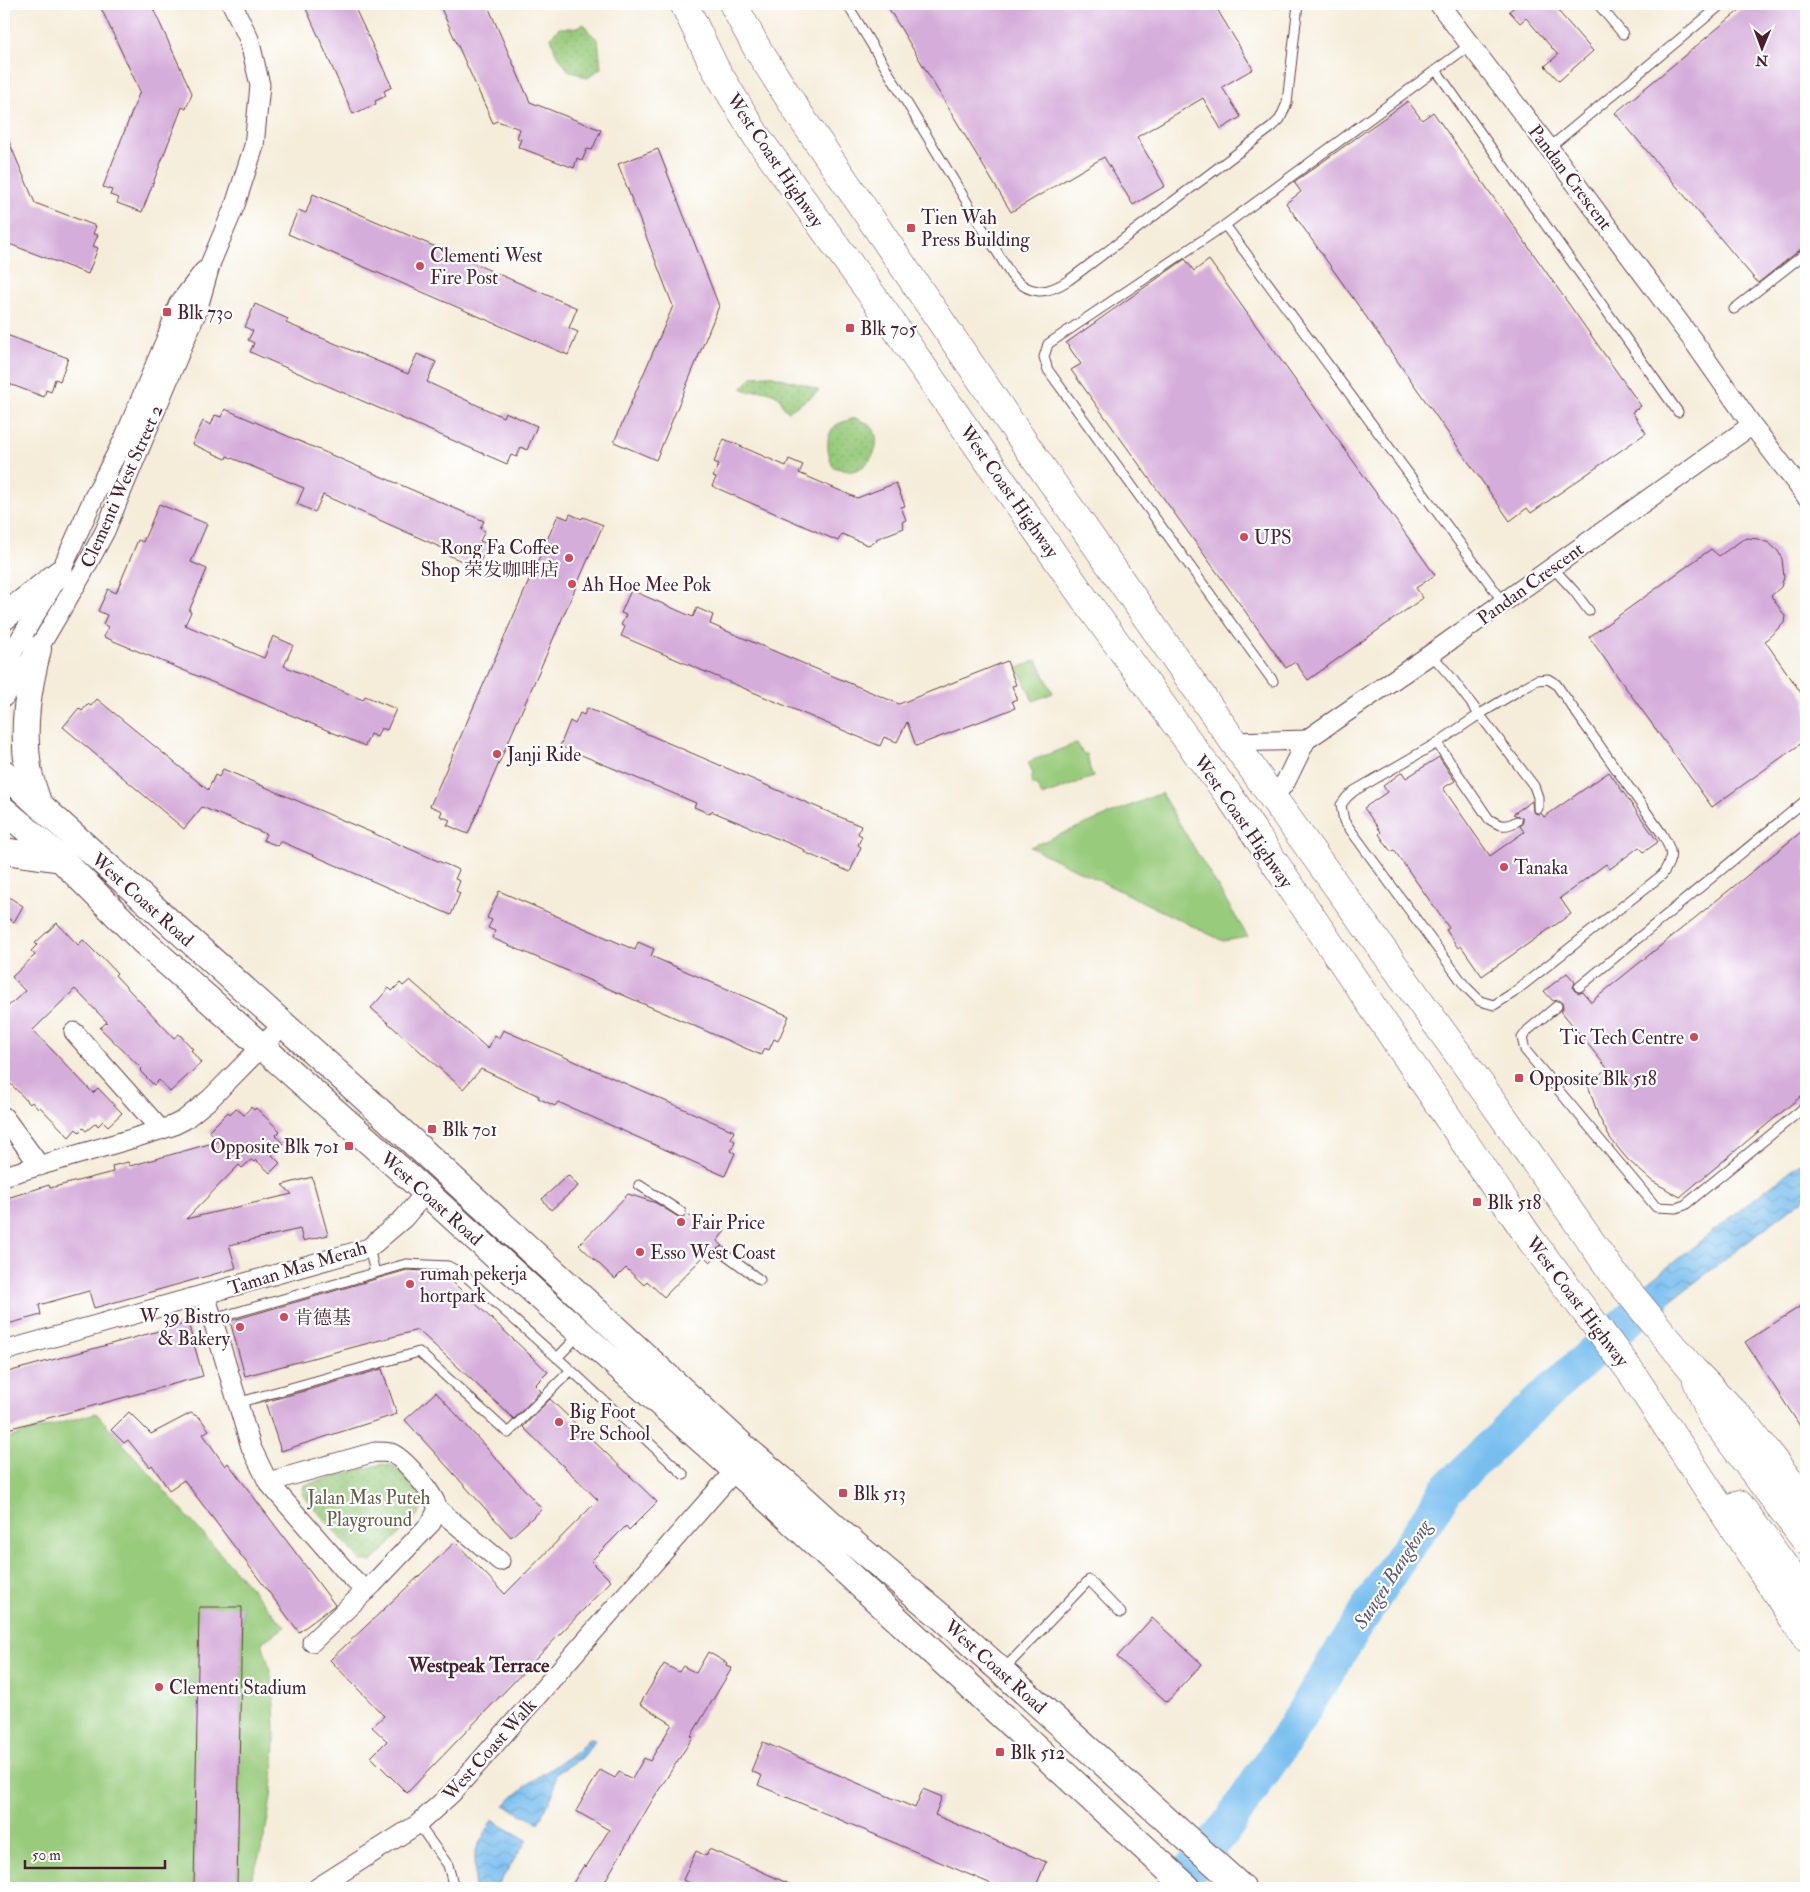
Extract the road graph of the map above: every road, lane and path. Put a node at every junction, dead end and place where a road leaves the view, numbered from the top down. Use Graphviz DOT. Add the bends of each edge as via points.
graph roads {
  1 [pos="232,4"];
  2 [pos="684,4"];
  3 [pos="733,4"];
  4 [pos="847,4"];
  5 [pos="1298,4"];
  6 [pos="1439,4"];
  7 [pos="1598,4"];
  8 [pos="1722,4"];
  9 [pos="1623,34"];
  10 [pos="1470,45"];
  11 [pos="1436,70"];
  12 [pos="1550,148"];
  13 [pos="1225,225"];
  14 [pos="1806,253"];
  15 [pos="211,262"];
  16 [pos="1734,309"];
  17 [pos="1678,412"];
  18 [pos="1005,415"];
  19 [pos="1752,425"];
  20 [pos="975,440"];
  21 [pos="1806,496"];
  22 [pos="1552,567"];
  23 [pos="60,573"];
  24 [pos="1504,603"];
  25 [pos="1589,611"];
  26 [pos="4,617"];
  27 [pos="38,649"];
  28 [pos="1430,654"];
  29 [pos="4,666"];
  30 [pos="1273,681"];
  31 [pos="4,697"];
  32 [pos="1480,714"];
  33 [pos="1306,740"];
  34 [pos="1233,742"];
  35 [pos="1437,743"];
  36 [pos="4,773"];
  37 [pos="1273,798"];
  38 [pos="1806,800"];
  39 [pos="39,806"];
  40 [pos="1538,808"];
  41 [pos="4,810"];
  42 [pos="1517,821"];
  43 [pos="4,851"];
  44 [pos="61,859"];
  45 [pos="1579,987"];
  46 [pos="1556,1006"];
  47 [pos="283,1024"];
  48 [pos="74,1032"];
  49 [pos="261,1046"];
  50 [pos="1806,1106"];
  51 [pos="4,1117"];
  52 [pos="161,1130"];
  53 [pos="40,1166"];
  54 [pos="4,1176"];
  55 [pos="639,1185"];
  56 [pos="426,1192"];
  57 [pos="681,1212"];
  58 [pos="369,1248"];
  59 [pos="722,1252"];
  60 [pos="545,1264"];
  61 [pos="375,1273"];
  62 [pos="760,1280"];
  63 [pos="528,1286"];
  64 [pos="205,1294"];
  65 [pos="213,1319"];
  66 [pos="581,1333"];
  67 [pos="4,1351"];
  68 [pos="557,1358"];
  69 [pos="571,1370"];
  70 [pos="1693,1370"];
  71 [pos="1635,1379"];
  72 [pos="237,1403"];
  73 [pos="741,1460"];
  74 [pos="684,1475"];
  75 [pos="268,1482"];
  76 [pos="1806,1502"];
  77 [pos="438,1509"];
  78 [pos="1806,1541"];
  79 [pos="838,1546"];
  80 [pos="500,1561"];
  81 [pos="366,1591"];
  82 [pos="1806,1596"];
  83 [pos="1121,1613"];
  84 [pos="1806,1638"];
  85 [pos="312,1642"];
  86 [pos="1002,1671"];
  87 [pos="418,1824"];
  88 [pos="1233,1881"];
  89 [pos="1183,1884"];
  90 [pos="318,1888"];
  91 [pos="454,1888"];
  1 -- 15 [label="street, Clementi West Street 2" via="249,39 260,85 254,146 235,205"];
  2 -- 20 [label="highway, West Coast Highway" via="715,68 756,137"];
  3 -- 18 [label="highway, West Coast Highway" via="801,117"];
  4 -- 5 [label="lane" via="1011,275 1030,290 1046,292 1069,280 1280,119 1287,103"];
  6 -- 10 [label="street, Pandan Crescent"];
  7 -- 9 [label="lane"];
  8 -- 12 [label="lane"];
  10 -- 11 [label="lane"];
  10 -- 12 [label="street, Pandan Crescent"];
  11 -- 13 [label="lane"];
  11 -- 17 [label="lane"];
  12 -- 19 [label="street, Pandan Crescent"];
  13 -- 24 [label="lane"];
  13 -- 30 [label="lane" via="1048,344 1044,357 1048,370"];
  14 -- 16 [label="lane"];
  15 -- 23 [label="street, Clementi West Street 2" via="178,306 123,441"];
  15 -- 27 [label="street, Clementi West Street 2" via="197,311 118,503 90,561"];
  18 -- 20 [label="highway" via="985,417 979,423"];
  18 -- 34 [label="highway, West Coast Highway"];
  19 -- 21 [label="street, Pandan Crescent"];
  19 -- 22 [label="street, Pandan Crescent"];
  20 -- 71 [label="highway, West Coast Highway" via="1086,600 1228,794 1525,1232"];
  22 -- 24 [label="street, Pandan Crescent"];
  22 -- 25 [label="lane"];
  23 -- 26 [label="main road"];
  23 -- 29 [label="street, Clementi West Street 2"];
  24 -- 28 [label="street, Pandan Crescent"];
  27 -- 31 [label="street, Clementi West Street 2"];
  27 -- 39 [label="main road" via="29,686 25,727 29,770"];
  28 -- 32 [label="lane"];
  28 -- 33 [label="street, Pandan Crescent"];
  32 -- 35 [label="lane"];
  32 -- 35 [label="lane" via="1537,680 1548,679 1556,684 1671,849 1671,862 1662,875 1494,1005 1480,1001 1464,986 1344,821 1342,813 1341,806 1354,791"];
  32 -- 40 [label="lane" via="1534,786"];
  33 -- 34 [label="street"];
  33 -- 37 [label="street, Pandan Crescent" via="1286,781"];
  34 -- 37 [label="highway, West Coast Highway"];
  35 -- 42 [label="lane" via="1489,818 1504,826"];
  36 -- 39 [label="main road, West Coast Road"];
  37 -- 70 [label="highway, West Coast Highway" via="1613,1273"];
  38 -- 45 [label="lane"];
  39 -- 47 [label="main road, West Coast Road"];
  41 -- 44 [label="main road, West Coast Road"];
  43 -- 44 [label="main road"];
  44 -- 49 [label="main road, West Coast Road" via="144,942"];
  46 -- 50 [label="lane" via="1522,1038 1525,1050 1656,1207 1685,1205"];
  47 -- 49 [label="street"];
  47 -- 60 [label="main road, West Coast Road"];
  48 -- 52 [label="street"];
  49 -- 52 [label="street" via="192,1115"];
  49 -- 56 [label="main road, West Coast Road"];
  51 -- 53 [label="street"];
  52 -- 53 [label="street"];
  53 -- 54 [label="street"];
  55 -- 57 [label="lane"];
  56 -- 58 [label="street, Taman Mas Merah" via="404,1218"];
  56 -- 63 [label="main road, West Coast Road"];
  58 -- 61 [label="lane"];
  58 -- 64 [label="street, Taman Mas Merah"];
  59 -- 62 [label="lane"];
  60 -- 63 [label="main road" via="533,1273"];
  60 -- 73 [label="main road, West Coast Road"];
  61 -- 65 [label="lane"];
  61 -- 68 [label="lane" via="406,1264 448,1266 463,1274"];
  63 -- 66 [label="main road, West Coast Road"];
  64 -- 65 [label="street"];
  64 -- 67 [label="street, Taman Mas Merah"];
  65 -- 72 [label="street"];
  66 -- 68 [label="lane"];
  66 -- 73 [label="main road, West Coast Road"];
  68 -- 69 [label="lane"];
  69 -- 72 [label="lane" via="508,1433 419,1352"];
  69 -- 74 [label="lane"];
  70 -- 76 [label="highway, West Coast Highway" via="1740,1419"];
  70 -- 78 [label="highway" via="1712,1417"];
  71 -- 82 [label="highway" via="1665,1404"];
  71 -- 84 [label="highway, West Coast Highway"];
  72 -- 75 [label="street" via="250,1448"];
  73 -- 79 [label="main road, West Coast Road"];
  73 -- 87 [label="street, West Coast Walk" via="452,1793"];
  75 -- 77 [label="street" via="375,1452 390,1453 401,1460 431,1493"];
  75 -- 81 [label="street"];
  77 -- 80 [label="street"];
  77 -- 81 [label="street" via="431,1523"];
  79 -- 86 [label="main road, West Coast Road" via="945,1620"];
  79 -- 89 [label="main road, West Coast Road"];
  81 -- 85 [label="street"];
  83 -- 86 [label="lane" via="1089,1580"];
  86 -- 88 [label="main road, West Coast Road"];
  87 -- 90 [label="street, West Coast Walk"];
  87 -- 91 [label="lane" via="448,1865"];
}
